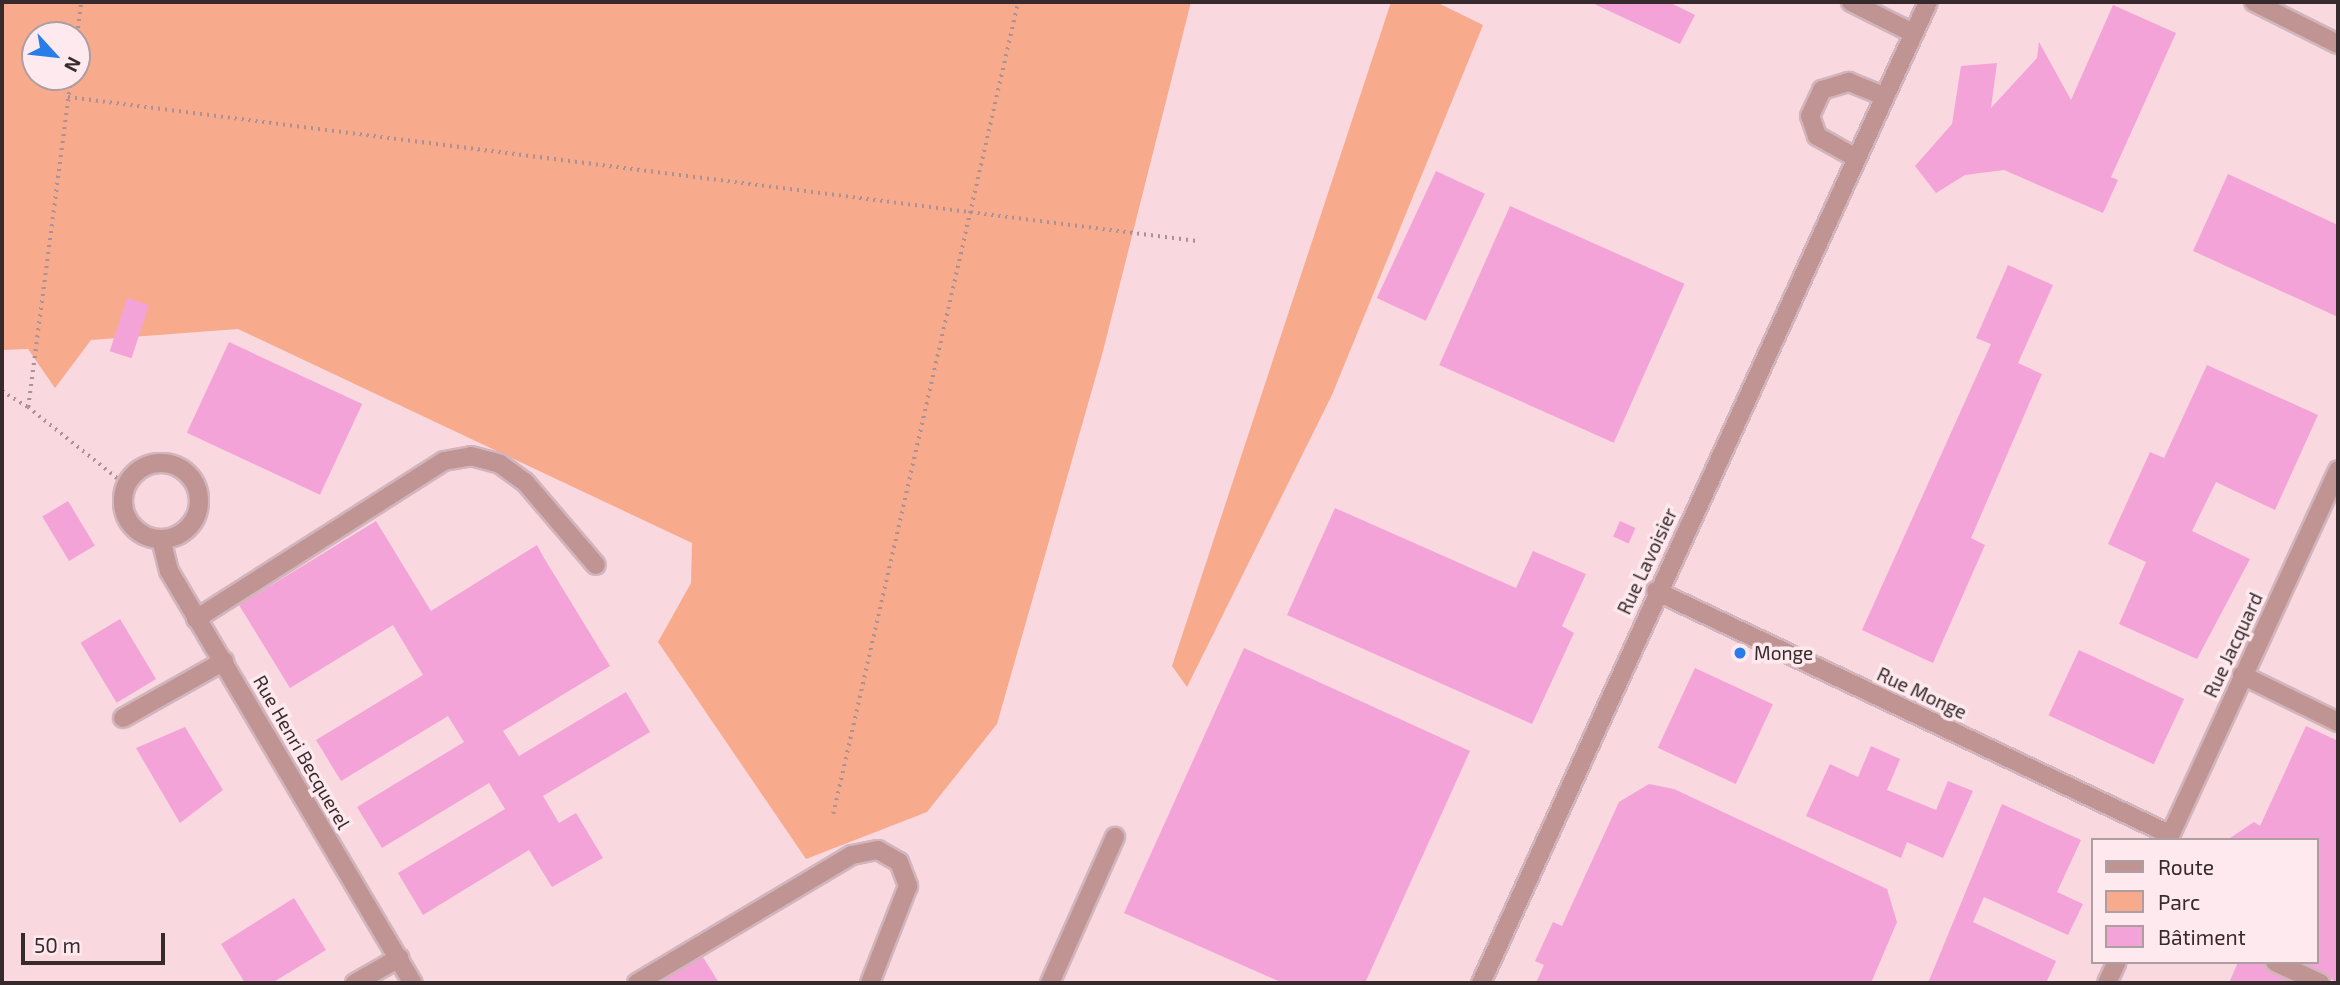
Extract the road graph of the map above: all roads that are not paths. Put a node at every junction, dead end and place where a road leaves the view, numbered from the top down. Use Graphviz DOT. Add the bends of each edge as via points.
graph roads {
  1 [pos="1851,2"];
  2 [pos="1928,2"];
  3 [pos="2254,2"];
  4 [pos="1913,33"];
  5 [pos="2338,44"];
  6 [pos="1884,96"];
  7 [pos="1856,158"];
  8 [pos="2338,470"];
  9 [pos="161,539"];
  10 [pos="596,565"];
  11 [pos="1656,591"];
  12 [pos="196,619"];
  13 [pos="224,661"];
  14 [pos="2242,674"];
  15 [pos="123,718"];
  16 [pos="2338,722"];
  17 [pos="1115,837"];
  18 [pos="2168,837"];
  19 [pos="399,958"];
  20 [pos="2116,964"];
  21 [pos="2279,964"];
  22 [pos="355,983"];
  23 [pos="413,983"];
  24 [pos="638,983"];
  25 [pos="870,983"];
  26 [pos="1050,983"];
  27 [pos="1481,983"];
  28 [pos="2107,983"];
  29 [pos="2320,983"];
  1 -- 4 [label="street"];
  2 -- 4 [label="street, Rue Lavoisier"];
  3 -- 5 [label="street"];
  4 -- 6 [label="street, Rue Lavoisier"];
  6 -- 7 [label="street, Rue Lavoisier" via="1868,144"];
  6 -- 7 [label="street" via="1849,82 1822,90 1810,116 1817,136"];
  7 -- 11 [label="street, Rue Lavoisier"];
  8 -- 14 [label="street, Rue Jacquard"];
  9 -- 9 [label="street" via="193,522 196,486 168,464 143,468 127,486 130,522"];
  9 -- 12 [label="street, Rue Henri Becquerel" via="169,571"];
  10 -- 12 [label="street" via="525,482 500,464 471,456 444,461"];
  11 -- 18 [label="street, Rue Monge"];
  11 -- 27 [label="street, Rue Lavoisier"];
  12 -- 13 [label="street, Rue Henri Becquerel"];
  13 -- 15 [label="street"];
  13 -- 19 [label="street, Rue Henri Becquerel"];
  14 -- 16 [label="street"];
  14 -- 18 [label="street, Rue Jacquard"];
  17 -- 26 [label="street"];
  19 -- 22 [label="street"];
  19 -- 23 [label="street, Rue Henri Becquerel"];
  20 -- 28 [label="street"];
  21 -- 29 [label="street"];
  24 -- 25 [label="street" via="852,855 878,850 899,862 908,886"];
}
